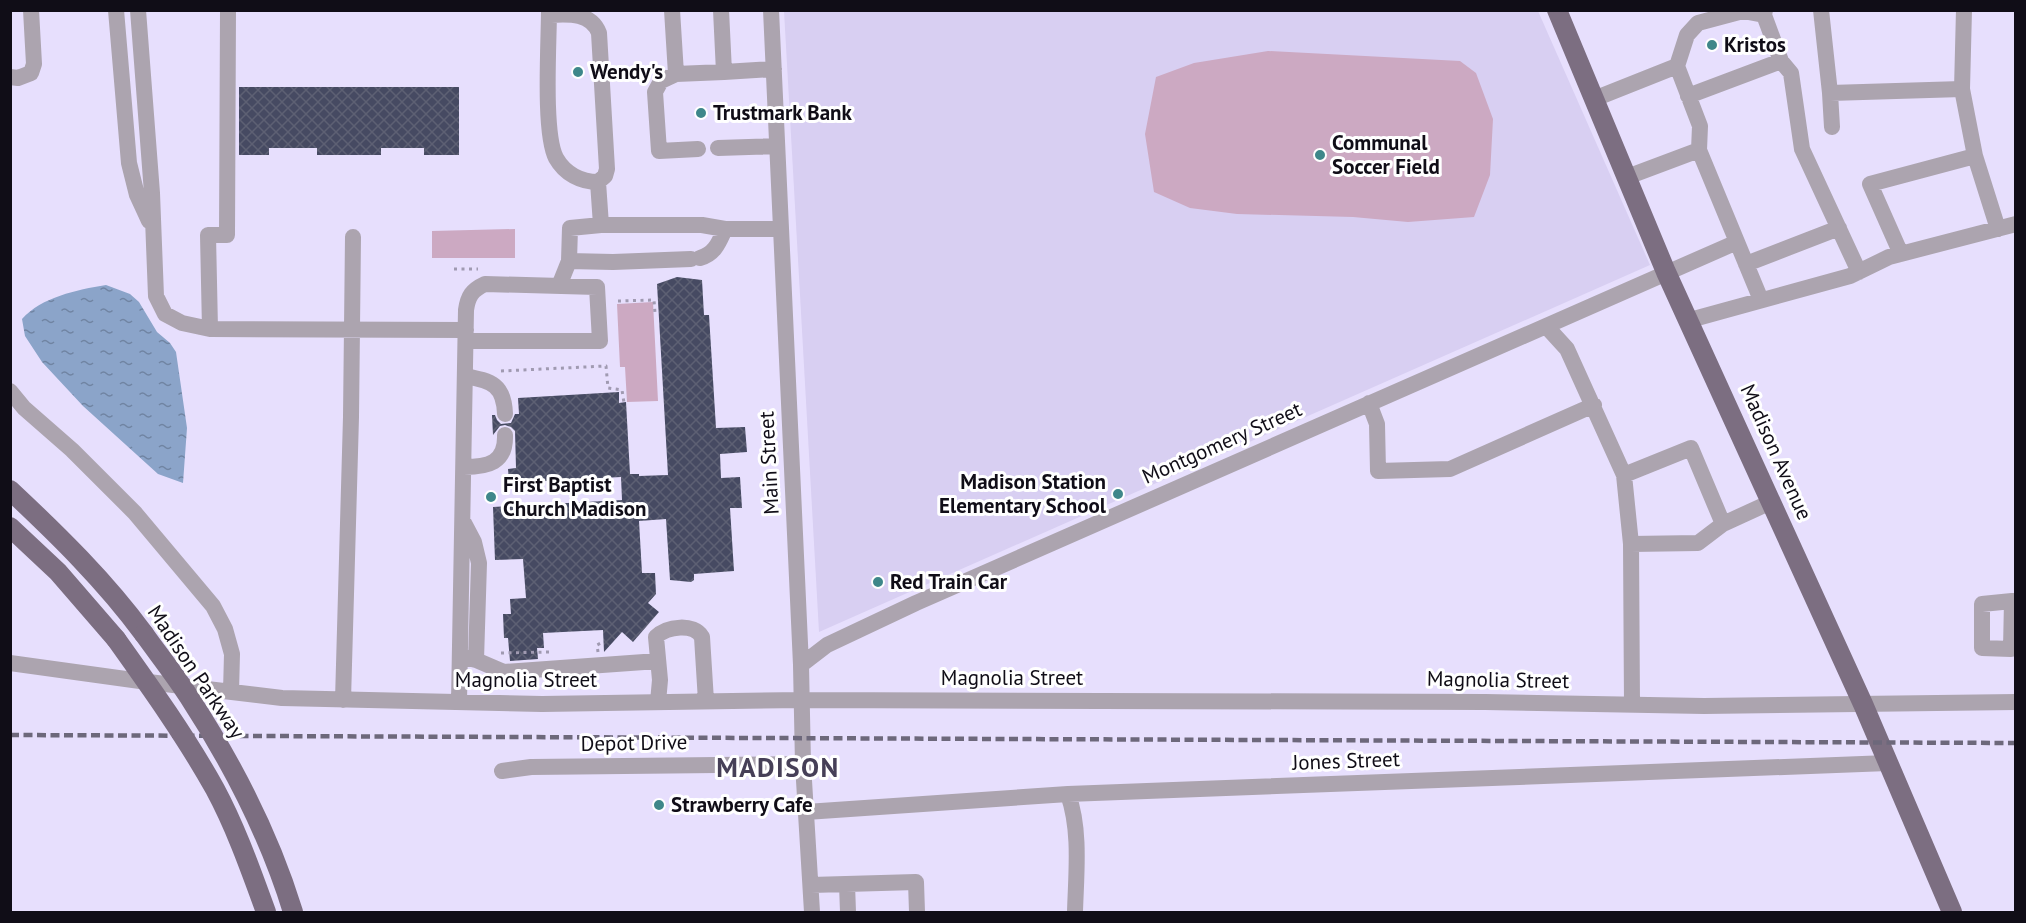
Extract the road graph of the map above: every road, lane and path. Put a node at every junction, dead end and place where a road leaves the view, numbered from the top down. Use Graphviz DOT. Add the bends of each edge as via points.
graph roads {
  1 [pos="31,10"];
  2 [pos="116,10"];
  3 [pos="138,10"];
  4 [pos="228,10"];
  5 [pos="672,10"];
  6 [pos="720,10"];
  7 [pos="771,10"];
  8 [pos="1557,10"];
  9 [pos="1821,10"];
  10 [pos="1964,10"];
  11 [pos="549,13"];
  12 [pos="1765,13"];
  13 [pos="1781,61"];
  14 [pos="1677,66"];
  15 [pos="774,69"];
  16 [pos="724,72"];
  17 [pos="676,74"];
  18 [pos="10,77"];
  19 [pos="1962,89"];
  20 [pos="1830,93"];
  21 [pos="1688,96"];
  22 [pos="1594,99"];
  23 [pos="1832,128"];
  24 [pos="777,146"];
  25 [pos="698,148"];
  26 [pos="718,148"];
  27 [pos="1699,150"];
  28 [pos="1975,156"];
  29 [pos="1627,177"];
  30 [pos="598,182"];
  31 [pos="2016,224"];
  32 [pos="601,225"];
  33 [pos="152,228"];
  34 [pos="1839,228"];
  35 [pos="725,229"];
  36 [pos="781,229"];
  37 [pos="1998,229"];
  38 [pos="353,237"];
  39 [pos="1737,242"];
  40 [pos="1901,254"];
  41 [pos="569,261"];
  42 [pos="1746,264"];
  43 [pos="1666,272"];
  44 [pos="1859,272"];
  45 [pos="559,286"];
  46 [pos="1761,300"];
  47 [pos="618,301"];
  48 [pos="658,313"];
  49 [pos="1690,320"];
  50 [pos="1546,326"];
  51 [pos="210,328"];
  52 [pos="350,330"];
  53 [pos="466,336"];
  54 [pos="493,372"];
  55 [pos="465,376"];
  56 [pos="10,390"];
  57 [pos="624,403"];
  58 [pos="1369,403"];
  59 [pos="1594,405"];
  60 [pos="505,414"];
  61 [pos="505,435"];
  62 [pos="464,467"];
  63 [pos="1624,475"];
  64 [pos="10,490"];
  65 [pos="1772,502"];
  66 [pos="1723,524"];
  67 [pos="10,526"];
  68 [pos="1631,544"];
  69 [pos="552,652"];
  70 [pos="498,654"];
  71 [pos="468,658"];
  72 [pos="658,661"];
  73 [pos="10,663"];
  74 [pos="801,665"];
  75 [pos="231,692"];
  76 [pos="343,700"];
  77 [pos="802,700"];
  78 [pos="706,701"];
  79 [pos="459,702"];
  80 [pos="658,702"];
  81 [pos="2016,702"];
  82 [pos="1863,704"];
  83 [pos="1632,705"];
  84 [pos="1888,763"];
  85 [pos="802,764"];
  86 [pos="502,771"];
  87 [pos="1068,794"];
  88 [pos="806,812"];
  89 [pos="847,884"];
  90 [pos="811,885"];
  91 [pos="266,912"];
  92 [pos="293,912"];
  93 [pos="812,912"];
  94 [pos="848,912"];
  95 [pos="917,912"];
  96 [pos="1075,912"];
  97 [pos="1952,912"];
  1 -- 18 [label="street" via="34,64 31,73"];
  2 -- 33 [label="street" via="129,163 137,195"];
  3 -- 33 [label="street"];
  4 -- 51 [label="street" via="227,235 208,235"];
  5 -- 17 [label="street"];
  6 -- 16 [label="street"];
  7 -- 15 [label="street, Main Street"];
  8 -- 22 [label="main road, Madison Avenue"];
  9 -- 20 [label="street"];
  10 -- 19 [label="street"];
  11 -- 30 [label="street" via="549,113 555,155 572,175"];
  11 -- 30 [label="street" via="583,17 596,24 599,33 606,169"];
  12 -- 13 [label="street"];
  12 -- 14 [label="street" via="1743,11 1698,23 1687,35"];
  13 -- 21 [label="street"];
  13 -- 34 [label="street" via="1791,73 1802,149"];
  14 -- 21 [label="street"];
  14 -- 22 [label="street"];
  15 -- 16 [label="street"];
  15 -- 24 [label="street, Main Street"];
  16 -- 17 [label="street"];
  17 -- 25 [label="street" via="662,81 655,92 659,151"];
  19 -- 20 [label="street"];
  19 -- 28 [label="street"];
  20 -- 23 [label="street"];
  21 -- 27 [label="street" via="1700,126"];
  22 -- 29 [label="main road, Madison Avenue"];
  24 -- 26 [label="street"];
  24 -- 36 [label="street, Main Street"];
  27 -- 29 [label="street"];
  27 -- 39 [label="street"];
  28 -- 37 [label="street"];
  28 -- 40 [label="street" via="1870,184"];
  29 -- 43 [label="main road, Madison Avenue"];
  30 -- 32 [label="street"];
  31 -- 37 [label="street"];
  32 -- 35 [label="street" via="702,225"];
  32 -- 41 [label="street" via="570,228"];
  33 -- 51 [label="street" via="156,296 165,314 182,323"];
  34 -- 42 [label="street"];
  34 -- 44 [label="street"];
  35 -- 36 [label="street"];
  35 -- 41 [label="street" via="708,256"];
  36 -- 74 [label="street, Main Street"];
  37 -- 40 [label="street"];
  38 -- 52 [label="street"];
  39 -- 42 [label="street"];
  39 -- 43 [label="street, Montgomery Street"];
  40 -- 44 [label="street"];
  41 -- 45 [label="street"];
  42 -- 46 [label="street"];
  43 -- 49 [label="main road, Madison Avenue"];
  43 -- 50 [label="street, Montgomery Street"];
  44 -- 46 [label="street"];
  45 -- 53 [label="street" via="485,284 475,289 468,297"];
  45 -- 53 [label="street" via="597,287 600,341"];
  46 -- 49 [label="street"];
  47 -- 48 [label="path" via="654,300"];
  49 -- 65 [label="main road, Madison Avenue"];
  50 -- 58 [label="street, Montgomery Street"];
  50 -- 59 [label="street" via="1567,349"];
  51 -- 52 [label="street"];
  52 -- 53 [label="street"];
  52 -- 76 [label="street"];
  53 -- 55 [label="street"];
  54 -- 57 [label="path" via="606,366 608,388 622,390"];
  55 -- 60 [label="street" via="491,382 500,390"];
  55 -- 62 [label="street"];
  56 -- 75 [label="street" via="24,408 135,513 213,606 232,654"];
  58 -- 59 [label="street" via="1377,424 1378,471 1450,469"];
  58 -- 74 [label="street, Montgomery Street" via="916,603 827,645"];
  59 -- 63 [label="street"];
  61 -- 62 [label="street" via="502,455 492,464"];
  62 -- 71 [label="street"];
  63 -- 66 [label="street" via="1691,448"];
  63 -- 68 [label="street"];
  64 -- 92 [label="main road, Madison Parkway, bridge" via="63,540 128,611 189,697 235,775 282,877"];
  65 -- 66 [label="street"];
  65 -- 82 [label="main road, Madison Avenue"];
  66 -- 68 [label="street" via="1698,543"];
  67 -- 91 [label="main road, bridge" via="58,572 116,639 168,713 215,790"];
  68 -- 83 [label="street"];
  69 -- 70 [label="path"];
  71 -- 72 [label="street" via="504,672"];
  71 -- 79 [label="street"];
  72 -- 78 [label="street" via="656,638 661,633 698,630 702,637"];
  72 -- 80 [label="street"];
  73 -- 75 [label="street, Magnolia Street"];
  74 -- 77 [label="street, Main Street"];
  75 -- 76 [label="street, Magnolia Street"];
  76 -- 79 [label="street, Magnolia Street"];
  77 -- 78 [label="street, Magnolia Street"];
  77 -- 83 [label="street, Magnolia Street"];
  77 -- 85 [label="street, Main Street"];
  78 -- 80 [label="street, Magnolia Street"];
  79 -- 80 [label="street, Magnolia Street"];
  81 -- 82 [label="street, Magnolia Street"];
  82 -- 83 [label="street, Magnolia Street"];
  82 -- 84 [label="main road, Madison Avenue"];
  84 -- 87 [label="street, Jones Street"];
  84 -- 97 [label="main road, Madison Avenue"];
  85 -- 86 [label="street, Depot Drive" via="531,766"];
  85 -- 88 [label="street, Main Street"];
  87 -- 88 [label="street, Jones Street"];
  87 -- 96 [label="street" via="1075,813"];
  88 -- 90 [label="street, Main Street"];
  89 -- 90 [label="street"];
  89 -- 94 [label="street"];
  89 -- 95 [label="street" via="916,882"];
  90 -- 93 [label="street, Main Street"];
}
